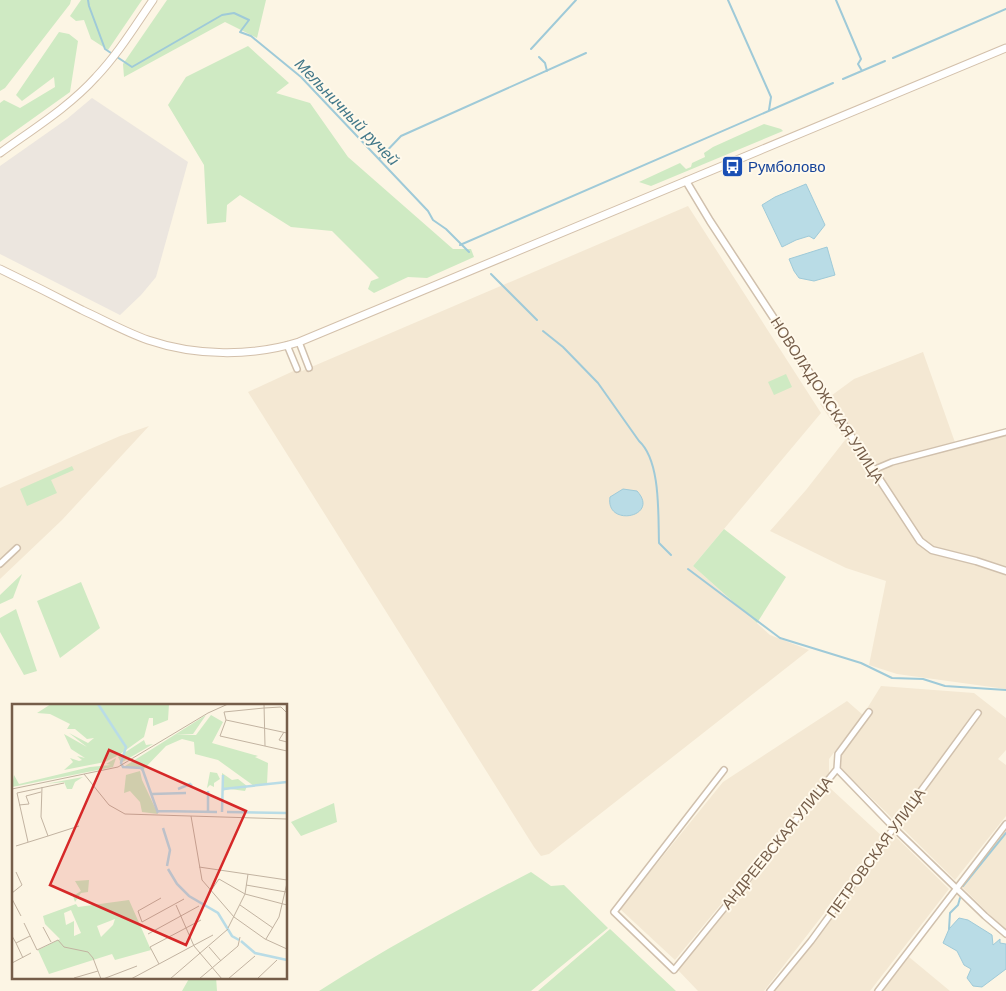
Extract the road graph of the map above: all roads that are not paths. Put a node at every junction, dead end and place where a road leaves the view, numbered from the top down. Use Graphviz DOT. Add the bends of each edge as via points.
graph roads {
  1 [pos="153,0"];
  2 [pos="1006,48"];
  3 [pos="0,152"];
  4 [pos="686,181"];
  5 [pos="0,269"];
  6 [pos="299,342"];
  7 [pos="287,346"];
  8 [pos="309,368"];
  9 [pos="297,369"];
  10 [pos="1006,432"];
  11 [pos="873,470"];
  12 [pos="17,548"];
  13 [pos="0,564"];
  14 [pos="1006,571"];
  15 [pos="869,712"];
  16 [pos="978,713"];
  17 [pos="837,769"];
  18 [pos="724,770"];
  19 [pos="1006,824"];
  20 [pos="894,828"];
  21 [pos="956,887"];
  22 [pos="1006,934"];
  23 [pos="770,991"];
  24 [pos="878,991"];
  1 -- 3 [label="main road" via="96,78 61,109"];
  2 -- 4 [label="main road"];
  4 -- 6 [label="main road"];
  4 -- 11 [label="street, НОВОЛАДОЖСКАЯ УЛИЦА"];
  5 -- 7 [label="main road" via="149,340 213,352 272,350"];
  6 -- 7 [label="main road"];
  6 -- 8 [label="street"];
  7 -- 9 [label="street"];
  10 -- 11 [label="street"];
  11 -- 14 [label="street, НОВОЛАДОЖСКАЯ УЛИЦА" via="926,546"];
  12 -- 13 [label="street"];
  15 -- 17 [label="street, АНДРЕЕВСКАЯ УЛИЦА" via="838,754"];
  16 -- 20 [label="street, ПЕТРОВСКАЯ УЛИЦА"];
  17 -- 18 [label="street, АНДРЕЕВСКАЯ УЛИЦА" via="674,970 614,912"];
  17 -- 20 [label="street"];
  19 -- 21 [label="street"];
  20 -- 21 [label="street"];
  20 -- 23 [label="street, ПЕТРОВСКАЯ УЛИЦА" via="812,941"];
  21 -- 22 [label="street"];
  21 -- 24 [label="street"];
}
